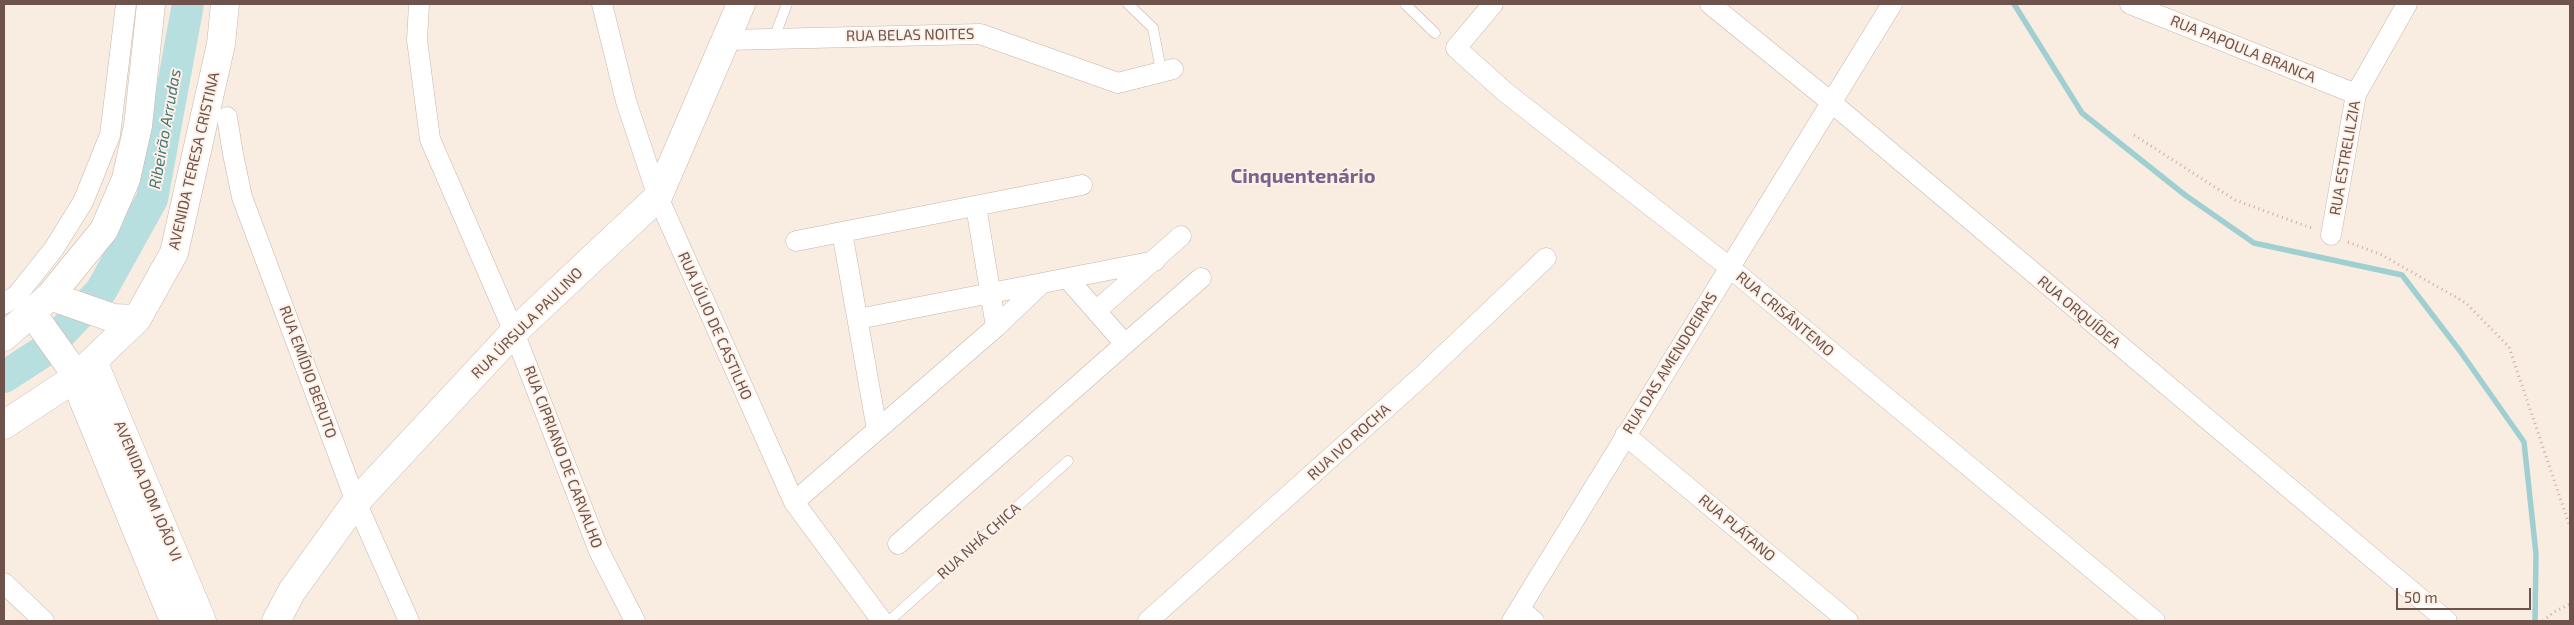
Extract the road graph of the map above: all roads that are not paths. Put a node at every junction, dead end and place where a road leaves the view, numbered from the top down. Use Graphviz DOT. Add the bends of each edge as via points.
graph roads {
  1 [pos="126,4"];
  2 [pos="151,4"];
  3 [pos="225,4"];
  4 [pos="419,4"];
  5 [pos="604,4"];
  6 [pos="741,4"];
  7 [pos="787,4"];
  8 [pos="1128,4"];
  9 [pos="1405,4"];
  10 [pos="1493,4"];
  11 [pos="1710,4"];
  12 [pos="1892,4"];
  13 [pos="2130,4"];
  14 [pos="2407,4"];
  15 [pos="1435,33"];
  16 [pos="774,38"];
  17 [pos="726,40"];
  18 [pos="134,47"];
  19 [pos="1167,70"];
  20 [pos="2356,94"];
  21 [pos="1832,103"];
  22 [pos="228,117"];
  23 [pos="130,165"];
  24 [pos="97,169"];
  25 [pos="1082,185"];
  26 [pos="658,197"];
  27 [pos="976,206"];
  28 [pos="842,232"];
  29 [pos="2331,235"];
  30 [pos="1181,236"];
  31 [pos="796,241"];
  32 [pos="1546,258"];
  33 [pos="1155,261"];
  34 [pos="1729,267"];
  35 [pos="1201,278"];
  36 [pos="1068,279"];
  37 [pos="1041,284"];
  38 [pos="991,294"];
  39 [pos="4,304"];
  40 [pos="46,308"];
  41 [pos="1096,311"];
  42 [pos="125,319"];
  43 [pos="858,319"];
  44 [pos="996,327"];
  45 [pos="514,332"];
  46 [pos="4,337"];
  47 [pos="1125,344"];
  48 [pos="79,368"];
  49 [pos="4,425"];
  50 [pos="878,430"];
  51 [pos="1625,435"];
  52 [pos="1068,461"];
  53 [pos="356,502"];
  54 [pos="794,502"];
  55 [pos="898,544"];
  56 [pos="4,583"];
  57 [pos="1522,617"];
  58 [pos="44,621"];
  59 [pos="174,621"];
  60 [pos="202,621"];
  61 [pos="276,621"];
  62 [pos="409,621"];
  63 [pos="635,621"];
  64 [pos="882,621"];
  65 [pos="889,621"];
  66 [pos="1148,621"];
  67 [pos="1848,621"];
  68 [pos="2155,621"];
  69 [pos="2447,621"];
  1 -- 18 [label="street"];
  2 -- 18 [label="main road"];
  3 -- 42 [label="main road, AVENIDA TERESA CRISTINA" via="221,44 181,231 174,253"];
  4 -- 45 [label="street, RUA CIPRIANO DE CARVALHO" via="417,40 430,139"];
  5 -- 26 [label="street, RUA JÚLIO DE CASTILHO" via="626,101"];
  6 -- 17 [label="main road, RUA ÚRSULA PAULINO"];
  7 -- 16 [label="lane"];
  8 -- 19 [label="lane" via="1153,28"];
  9 -- 15 [label="lane"];
  10 -- 34 [label="street, RUA CRISÂNTEMO" via="1456,48 1505,92"];
  11 -- 21 [label="street, RUA ORQUÍDEA"];
  12 -- 21 [label="street, RUA DAS AMENDOEIRAS"];
  13 -- 20 [label="street, RUA PAPOULA BRANCA"];
  14 -- 20 [label="street, RUA ESTRELILZIA"];
  16 -- 17 [label="street, RUA BELAS NOITES"];
  16 -- 19 [label="street, RUA BELAS NOITES" via="980,34 1118,83"];
  17 -- 26 [label="main road, RUA ÚRSULA PAULINO"];
  18 -- 23 [label="main road" via="138,126"];
  18 -- 24 [label="street" via="110,135"];
  20 -- 29 [label="street, RUA ESTRELILZIA"];
  21 -- 34 [label="street, RUA DAS AMENDOEIRAS"];
  21 -- 69 [label="street, RUA ORQUÍDEA"];
  22 -- 53 [label="street, RUA EMÍDIO BERUTO" via="242,197"];
  23 -- 24 [label="street"];
  23 -- 40 [label="main road" via="104,230"];
  24 -- 39 [label="street" via="83,202 53,250 17,295"];
  25 -- 27 [label="street"];
  26 -- 45 [label="main road, RUA ÚRSULA PAULINO"];
  26 -- 54 [label="street, RUA JÚLIO DE CASTILHO"];
  27 -- 28 [label="street"];
  27 -- 38 [label="street"];
  28 -- 31 [label="street"];
  28 -- 43 [label="street"];
  30 -- 33 [label="street"];
  32 -- 66 [label="street, RUA IVO ROCHA" via="1422,376"];
  33 -- 36 [label="street"];
  33 -- 41 [label="street"];
  34 -- 51 [label="street, RUA DAS AMENDOEIRAS"];
  34 -- 68 [label="street, RUA CRISÂNTEMO"];
  35 -- 47 [label="street"];
  36 -- 37 [label="street"];
  36 -- 41 [label="street"];
  37 -- 38 [label="street"];
  37 -- 44 [label="street"];
  38 -- 43 [label="street"];
  38 -- 44 [label="street"];
  40 -- 42 [label="main road"];
  40 -- 46 [label="main road"];
  40 -- 48 [label="main road"];
  41 -- 47 [label="street"];
  42 -- 48 [label="main road, AVENIDA TERESA CRISTINA"];
  43 -- 50 [label="street"];
  44 -- 50 [label="street"];
  45 -- 53 [label="main road, RUA ÚRSULA PAULINO"];
  45 -- 63 [label="street, RUA CIPRIANO DE CARVALHO" via="599,551"];
  47 -- 55 [label="street"];
  48 -- 49 [label="main road, AVENIDA TERESA CRISTINA"];
  48 -- 59 [label="main road, AVENIDA DOM JOÃO VI"];
  48 -- 60 [label="main road, AVENIDA DOM JOÃO VI"];
  50 -- 54 [label="street"];
  51 -- 57 [label="street, RUA DAS AMENDOEIRAS"];
  51 -- 67 [label="street, RUA PLÁTANO"];
  52 -- 65 [label="lane, RUA NHÁ CHICA"];
  53 -- 61 [label="main road, RUA ÚRSULA PAULINO" via="292,591"];
  53 -- 62 [label="street, RUA EMÍDIO BERUTO"];
  54 -- 64 [label="street, RUA JÚLIO DE CASTILHO"];
  56 -- 58 [label="street"];
}
